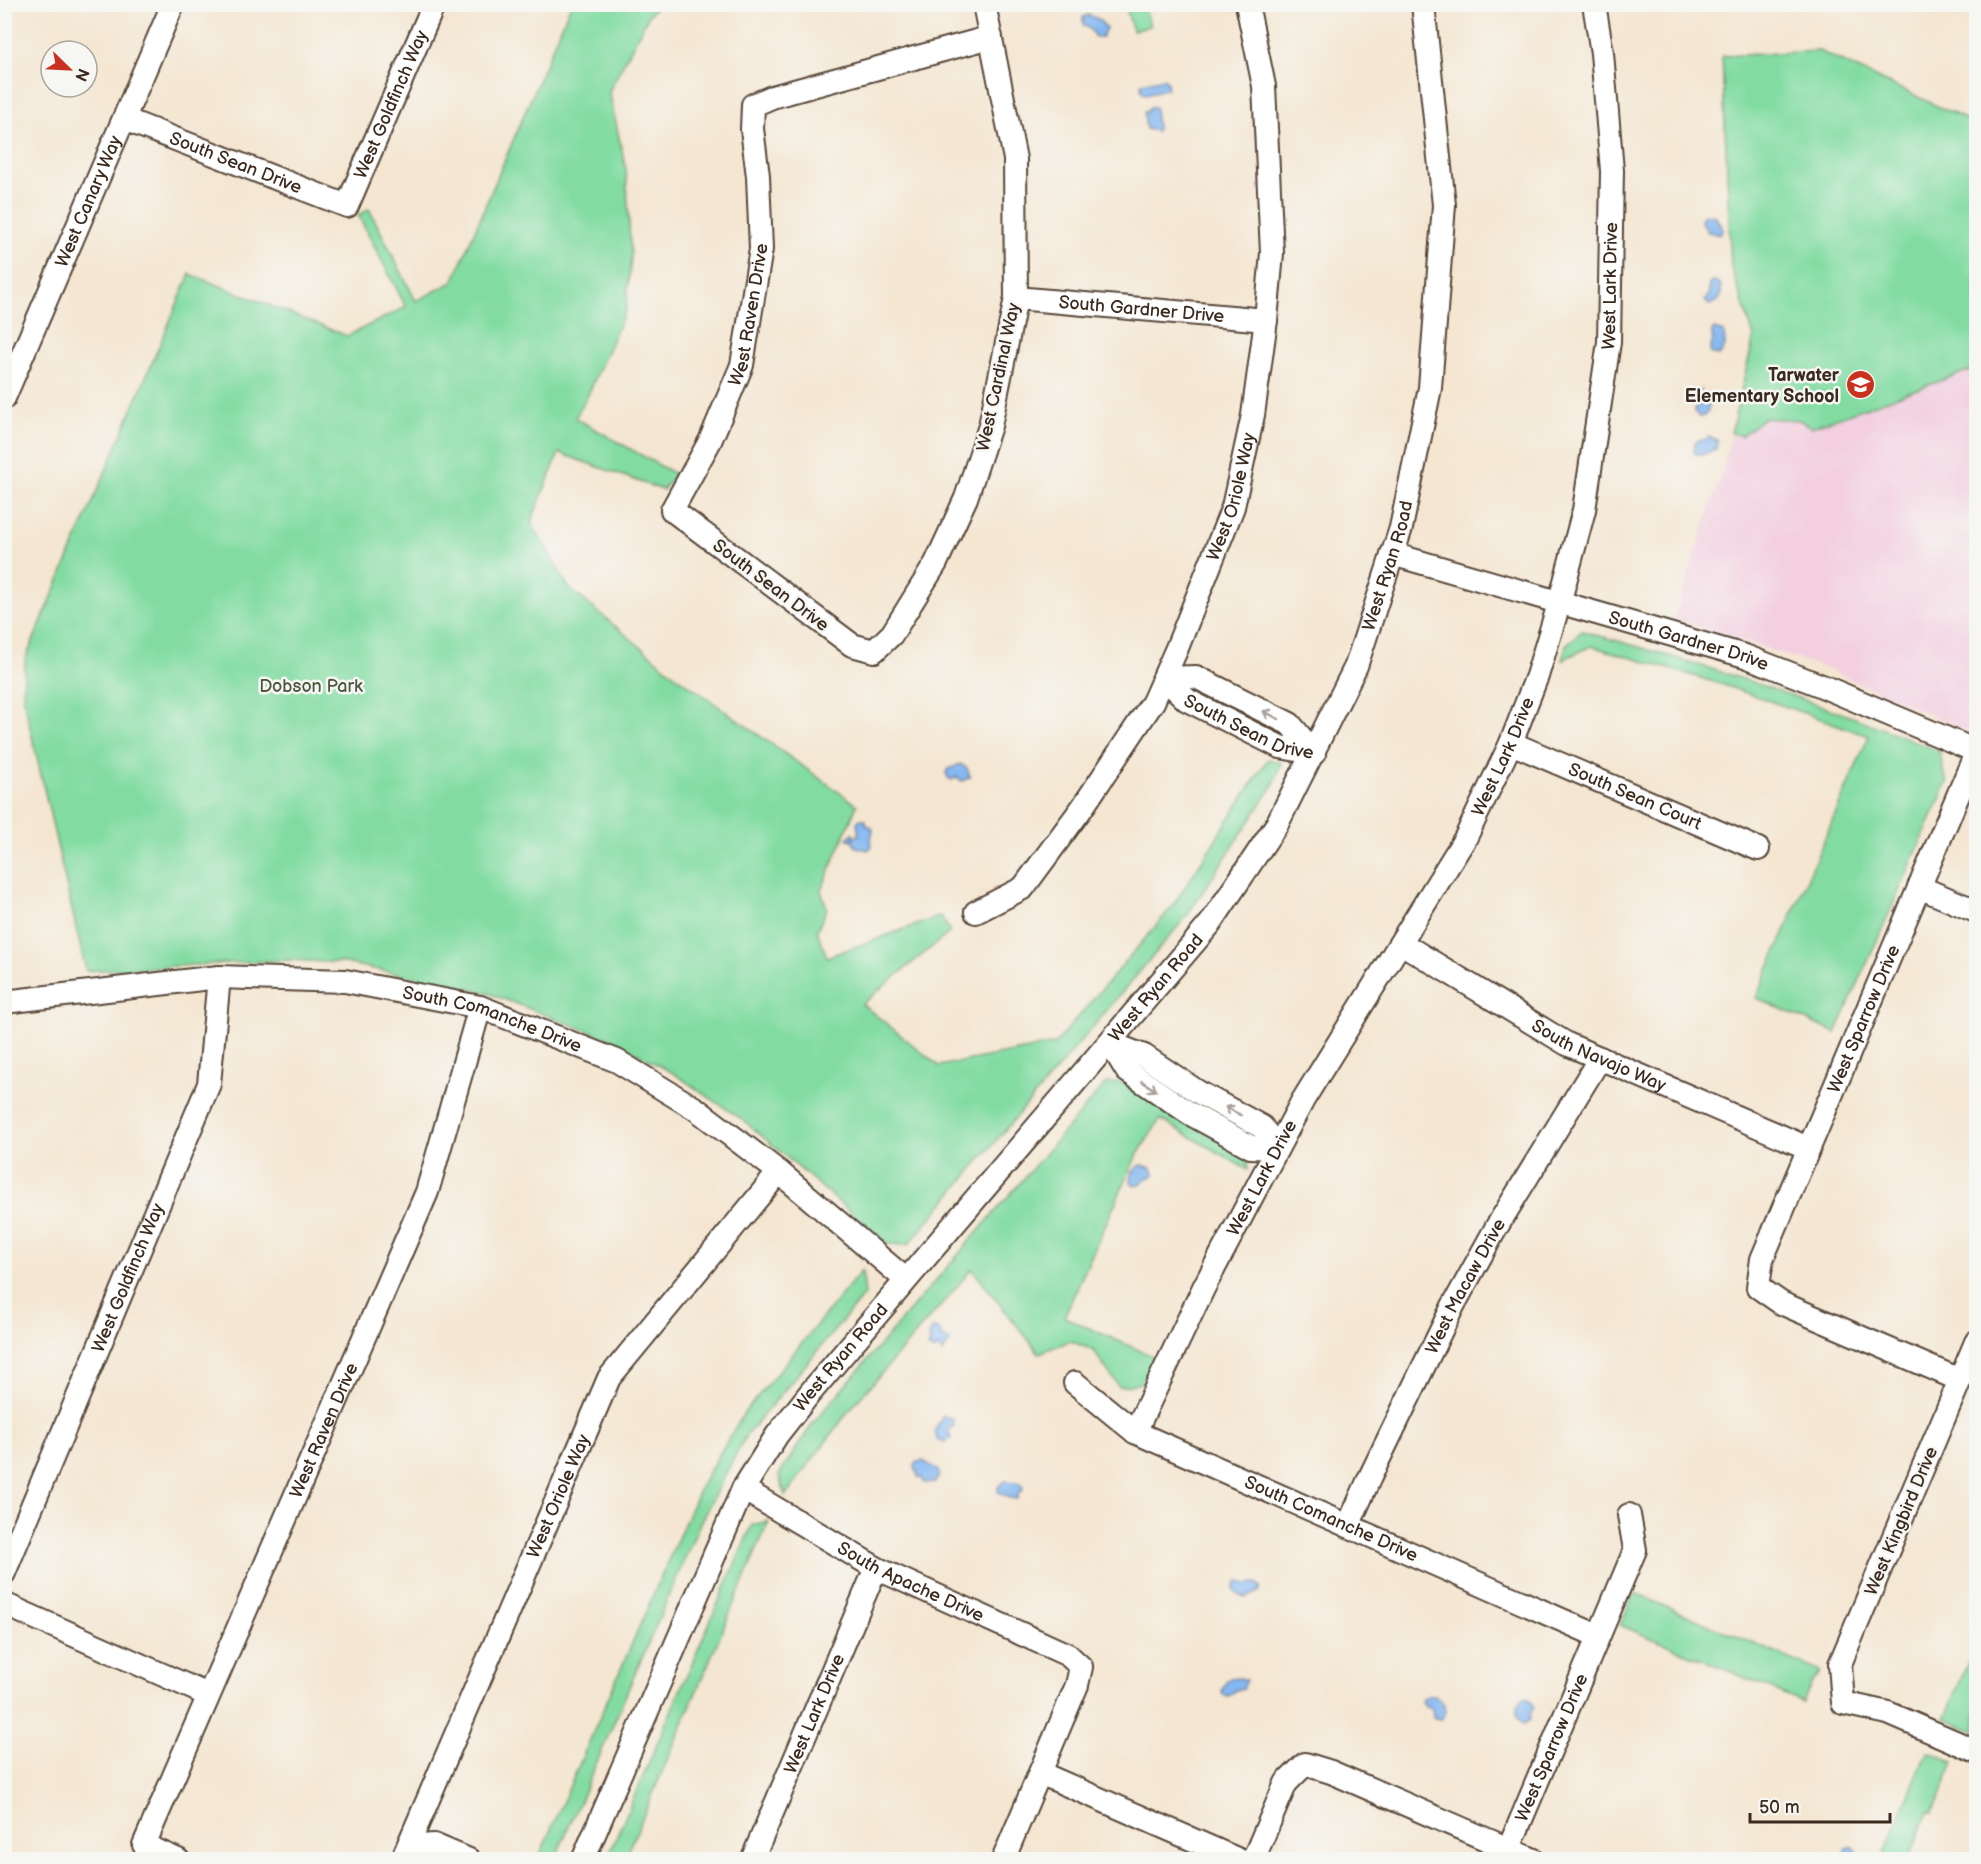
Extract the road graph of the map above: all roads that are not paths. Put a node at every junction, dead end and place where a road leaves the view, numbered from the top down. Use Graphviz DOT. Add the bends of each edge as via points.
graph roads {
  1 [pos="173,4"];
  2 [pos="434,4"];
  3 [pos="984,4"];
  4 [pos="1247,4"];
  5 [pos="1424,4"];
  6 [pos="1594,4"];
  7 [pos="991,37"];
  8 [pos="124,119"];
  9 [pos="347,206"];
  10 [pos="1016,298"];
  11 [pos="1266,320"];
  12 [pos="4,398"];
  13 [pos="672,510"];
  14 [pos="1392,554"];
  15 [pos="1559,604"];
  16 [pos="874,651"];
  17 [pos="1164,678"];
  18 [pos="1511,743"];
  19 [pos="1977,752"];
  20 [pos="1314,753"];
  21 [pos="1758,849"];
  22 [pos="1919,887"];
  23 [pos="1977,911"];
  24 [pos="976,912"];
  25 [pos="1401,943"];
  26 [pos="219,977"];
  27 [pos="4,1002"];
  28 [pos="480,1007"];
  29 [pos="1110,1043"];
  30 [pos="1600,1058"];
  31 [pos="1277,1148"];
  32 [pos="1808,1148"];
  33 [pos="779,1172"];
  34 [pos="905,1279"];
  35 [pos="1977,1342"];
  36 [pos="1960,1380"];
  37 [pos="1075,1383"];
  38 [pos="1135,1432"];
  39 [pos="743,1489"];
  40 [pos="1629,1515"];
  41 [pos="1348,1526"];
  42 [pos="876,1568"];
  43 [pos="4,1573"];
  44 [pos="4,1604"];
  45 [pos="1598,1636"];
  46 [pos="208,1695"];
  47 [pos="1977,1751"];
  48 [pos="1040,1773"];
  49 [pos="1507,1854"];
  50 [pos="410,1855"];
  51 [pos="178,1860"];
  52 [pos="469,1860"];
  53 [pos="583,1860"];
  54 [pos="752,1860"];
  55 [pos="1003,1860"];
  56 [pos="1239,1860"];
  57 [pos="1253,1860"];
  58 [pos="1534,1860"];
  1 -- 8 [label="street, West Canary Way"];
  2 -- 9 [label="street, West Goldfinch Way"];
  3 -- 7 [label="street, West Cardinal Way"];
  4 -- 11 [label="street, West Oriole Way" via="1264,86 1272,253"];
  5 -- 14 [label="street, West Ryan Road" via="1443,205 1430,388"];
  6 -- 15 [label="street, West Lark Drive" via="1612,171 1610,342 1584,510"];
  7 -- 10 [label="street, West Cardinal Way" via="1015,159"];
  7 -- 13 [label="street, West Raven Drive" via="753,105 761,249 742,365 710,441"];
  8 -- 9 [label="street, South Sean Drive"];
  8 -- 12 [label="street, West Canary Way"];
  10 -- 11 [label="street, South Gardner Drive"];
  10 -- 16 [label="street, West Cardinal Way" via="990,426 966,498 929,573 892,634"];
  11 -- 17 [label="street, West Oriole Way" via="1253,415 1233,507"];
  13 -- 16 [label="street, South Sean Drive" via="852,645"];
  14 -- 15 [label="street, South Gardner Drive"];
  14 -- 20 [label="street, West Ryan Road" via="1356,666"];
  15 -- 18 [label="street, West Lark Drive"];
  15 -- 19 [label="street, South Gardner Drive" via="1745,656"];
  17 -- 20 [label="street, South Sean Drive" via="1187,700 1280,747"];
  17 -- 24 [label="street, West Oriole Way" via="1153,702 1082,808 1023,888"];
  18 -- 21 [label="street, South Sean Court"];
  18 -- 25 [label="street, West Lark Drive" via="1466,837"];
  19 -- 22 [label="street, West Sparrow Drive"];
  20 -- 29 [label="street, West Ryan Road" via="1277,824 1210,924"];
  22 -- 23 [label="street"];
  22 -- 32 [label="street, West Sparrow Drive"];
  25 -- 30 [label="street, South Navajo Way" via="1567,1044"];
  25 -- 31 [label="street, West Lark Drive"];
  26 -- 27 [label="street, South Comanche Drive"];
  26 -- 28 [label="street, South Comanche Drive" via="345,981"];
  26 -- 43 [label="street, West Goldfinch Way" via="209,1084"];
  28 -- 33 [label="street, South Comanche Drive" via="617,1061 696,1108"];
  28 -- 46 [label="street, West Raven Drive" via="427,1192"];
  29 -- 31 [label="street" via="1127,1071 1189,1113 1251,1147"];
  29 -- 34 [label="street, West Ryan Road"];
  30 -- 32 [label="street, South Navajo Way"];
  30 -- 41 [label="street, West Macaw Drive" via="1496,1228"];
  31 -- 38 [label="street, West Lark Drive" via="1204,1287"];
  32 -- 36 [label="street, West Sparrow Drive" via="1762,1259 1758,1287 1781,1303"];
  33 -- 34 [label="street, South Comanche Drive"];
  33 -- 50 [label="street, West Oriole Way" via="609,1378"];
  34 -- 39 [label="street, West Ryan Road" via="810,1393"];
  35 -- 36 [label="street, West Kingbird Drive"];
  36 -- 47 [label="street, West Kingbird Drive" via="1840,1664 1843,1703 1888,1713"];
  37 -- 38 [label="street, South Comanche Drive"];
  38 -- 41 [label="street, South Comanche Drive"];
  39 -- 42 [label="street, South Apache Drive"];
  39 -- 53 [label="street, West Ryan Road"];
  40 -- 45 [label="street, West Sparrow Drive" via="1635,1550"];
  41 -- 45 [label="street, South Comanche Drive"];
  42 -- 48 [label="street, South Apache Drive" via="1068,1655 1081,1667"];
  42 -- 54 [label="street, West Lark Drive"];
  44 -- 46 [label="street"];
  45 -- 49 [label="street, West Sparrow Drive"];
  46 -- 51 [label="street, West Raven Drive" via="144,1845"];
  48 -- 55 [label="street"];
  48 -- 56 [label="street"];
  49 -- 57 [label="street" via="1331,1772 1305,1764 1286,1783"];
  49 -- 58 [label="street"];
  50 -- 52 [label="street" via="434,1845"];
}
